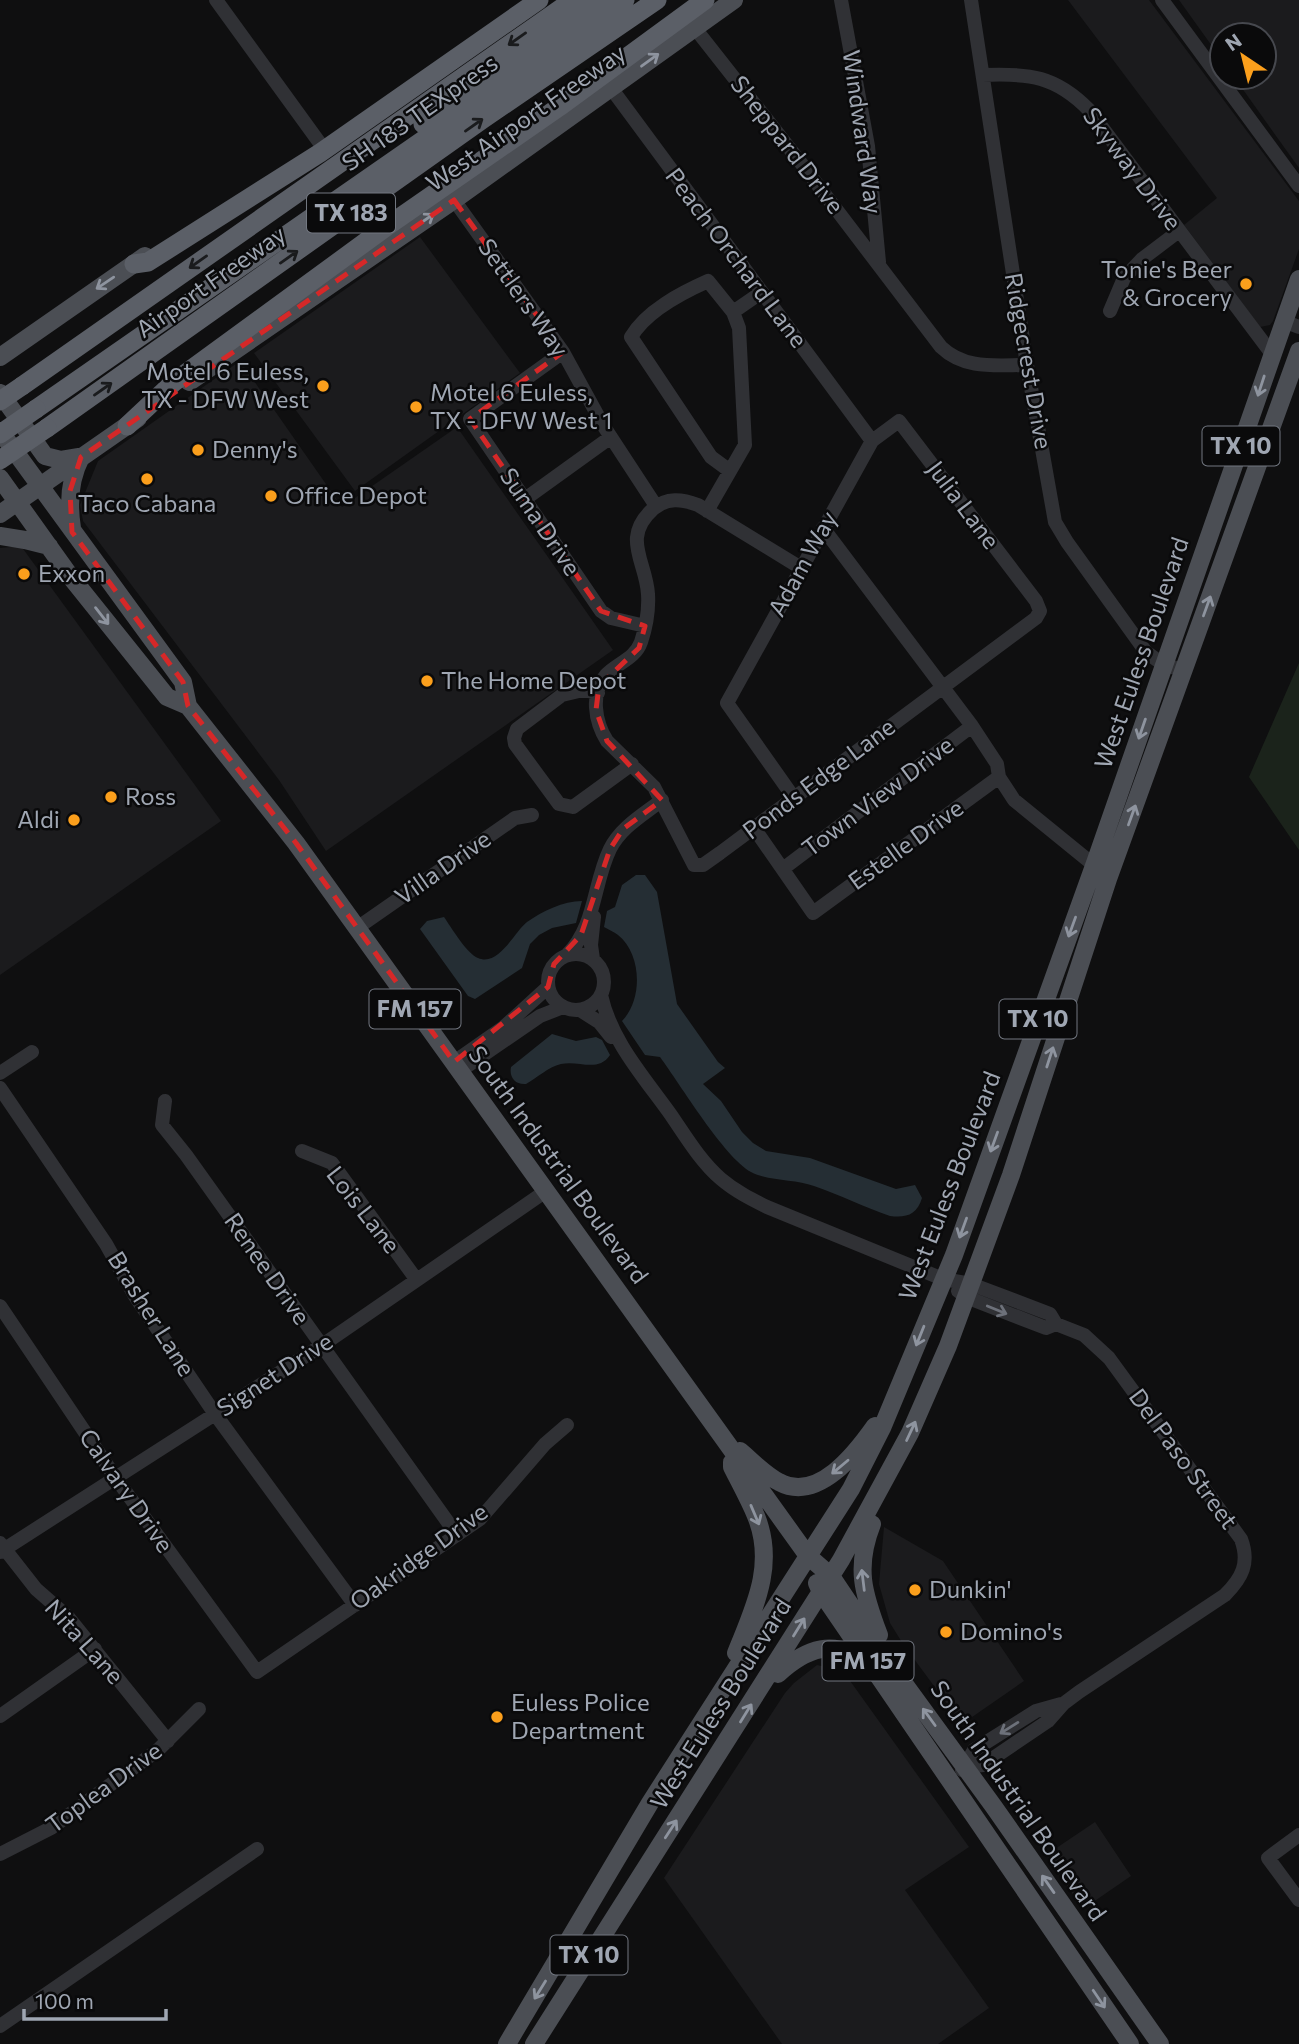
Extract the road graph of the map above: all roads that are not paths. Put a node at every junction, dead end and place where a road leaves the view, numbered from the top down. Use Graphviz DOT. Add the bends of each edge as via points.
graph roads {
  1 [pos="216,0"];
  2 [pos="525,0"];
  3 [pos="540,0"];
  4 [pos="573,0"];
  5 [pos="599,0"];
  6 [pos="625,0"];
  7 [pos="657,0"];
  8 [pos="705,0"];
  9 [pos="734,0"];
  10 [pos="841,0"];
  11 [pos="971,0"];
  12 [pos="1162,0"];
  13 [pos="694,27"];
  14 [pos="983,75"];
  15 [pos="611,88"];
  16 [pos="318,142"];
  17 [pos="1299,186"];
  18 [pos="454,200"];
  19 [pos="1179,231"];
  20 [pos="134,264"];
  21 [pos="879,264"];
  22 [pos="1299,279"];
  23 [pos="762,292"];
  24 [pos="1110,311"];
  25 [pos="733,312"];
  26 [pos="1291,324"];
  27 [pos="3,350"];
  28 [pos="1299,351"];
  29 [pos="563,352"];
  30 [pos="1272,354"];
  31 [pos="1027,365"];
  32 [pos="0,370"];
  33 [pos="0,393"];
  34 [pos="30,398"];
  35 [pos="0,401"];
  36 [pos="127,426"];
  37 [pos="1,431"];
  38 [pos="611,438"];
  39 [pos="872,441"];
  40 [pos="81,457"];
  41 [pos="0,460"];
  42 [pos="730,471"];
  43 [pos="0,478"];
  44 [pos="39,486"];
  45 [pos="525,499"];
  46 [pos="17,502"];
  47 [pos="656,506"];
  48 [pos="707,511"];
  49 [pos="0,514"];
  50 [pos="822,528"];
  51 [pos="72,532"];
  52 [pos="0,536"];
  53 [pos="49,546"];
  54 [pos="801,568"];
  55 [pos="1036,618"];
  56 [pos="645,626"];
  57 [pos="1164,665"];
  58 [pos="1184,670"];
  59 [pos="943,687"];
  60 [pos="598,692"];
  61 [pos="188,706"];
  62 [pos="972,726"];
  63 [pos="632,764"];
  64 [pos="999,777"];
  65 [pos="794,798"];
  66 [pos="662,800"];
  67 [pos="532,815"];
  68 [pos="754,828"];
  69 [pos="1095,863"];
  70 [pos="784,868"];
  71 [pos="1108,879"];
  72 [pos="595,902"];
  73 [pos="357,928"];
  74 [pos="567,955"];
  75 [pos="593,959"];
  76 [pos="548,987"];
  77 [pos="601,995"];
  78 [pos="563,1007"];
  79 [pos="580,1010"];
  80 [pos="622,1048"];
  81 [pos="32,1052"];
  82 [pos="457,1067"];
  83 [pos="0,1073"];
  84 [pos="0,1088"];
  85 [pos="164,1101"];
  86 [pos="302,1151"];
  87 [pos="546,1191"];
  88 [pos="416,1279"];
  89 [pos="943,1279"];
  90 [pos="969,1291"];
  91 [pos="0,1306"];
  92 [pos="321,1346"];
  93 [pos="896,1394"];
  94 [pos="215,1413"];
  95 [pos="566,1424"];
  96 [pos="720,1436"];
  97 [pos="732,1452"];
  98 [pos="894,1465"];
  99 [pos="115,1477"];
  100 [pos="457,1535"];
  101 [pos="2,1548"];
  102 [pos="808,1556"];
  103 [pos="831,1576"];
  104 [pos="821,1592"];
  105 [pos="355,1605"];
  106 [pos="95,1649"];
  107 [pos="257,1672"];
  108 [pos="888,1675"];
  109 [pos="766,1682"];
  110 [pos="722,1688"];
  111 [pos="199,1709"];
  112 [pos="0,1716"];
  113 [pos="168,1741"];
  114 [pos="965,1767"];
  115 [pos="668,1774"];
  116 [pos="950,1781"];
  117 [pos="696,1791"];
  118 [pos="1299,1835"];
  119 [pos="257,1849"];
  120 [pos="0,1854"];
  121 [pos="600,1889"];
  122 [pos="1299,1900"];
  123 [pos="609,1923"];
  124 [pos="1087,1940"];
  125 [pos="1068,1953"];
  126 [pos="0,2026"];
  127 [pos="507,2044"];
  128 [pos="534,2044"];
  129 [pos="1130,2044"];
  130 [pos="1160,2044"];
  1 -- 16 [label="street"];
  2 -- 16 [label="main road"];
  3 -- 20 [label="highway" via="290,174 148,262"];
  4 -- 34 [label="highway, Airport Freeway / TX 183, one-way"];
  5 -- 34 [label="highway, SH 183 TEXpress"];
  6 -- 34 [label="highway, SH 183 TEXpress"];
  41 -- 7 [label="highway, Airport Freeway / TX 183, one-way, bridge"];
  8 -- 36 [label="highway" via="174,382"];
  9 -- 13 [label="main road, West Airport Freeway"];
  10 -- 21 [label="street, Windward Way" via="868,146"];
  11 -- 14 [label="street, Ridgecrest Drive"];
  12 -- 17 [label="street"];
  15 -- 13 [label="main road, West Airport Freeway, one-way"];
  13 -- 21 [label="street, Sheppard Drive"];
  14 -- 19 [label="street, Skyway Drive" via="1026,75 1069,91 1090,110"];
  14 -- 31 [label="street, Ridgecrest Drive"];
  15 -- 18 [label="main road, West Airport Freeway"];
  15 -- 23 [label="street, Peach Orchard Lane"];
  16 -- 20 [label="main road"];
  18 -- 29 [label="street, Settlers Way"];
  36 -- 18 [label="main road, West Airport Freeway, one-way"];
  19 -- 24 [label="street" via="1124,278"];
  19 -- 30 [label="street, Skyway Drive"];
  20 -- 27 [label="main road, one-way"];
  21 -- 31 [label="street, Sheppard Drive" via="950,356 982,365"];
  22 -- 26 [label="main road, West Euless Boulevard / TX 10"];
  23 -- 25 [label="street"];
  23 -- 39 [label="street, Peach Orchard Lane"];
  25 -- 42 [label="street" via="739,328 745,445"];
  25 -- 42 [label="street" via="708,281 638,325 631,337 711,457"];
  26 -- 30 [label="main road, West Euless Boulevard / TX 10"];
  27 -- 32 [label="main road"];
  58 -- 28 [label="main road, West Euless Boulevard / TX 10, one-way"];
  29 -- 38 [label="street, Settlers Way"];
  29 -- 45 [label="street, Suma Drive" via="470,419"];
  30 -- 57 [label="main road, West Euless Boulevard / TX 10, one-way"];
  31 -- 57 [label="street, Ridgecrest Drive" via="1055,523 1146,652"];
  33 -- 40 [label="main road" via="46,456 61,460"];
  34 -- 35 [label="highway, Airport Freeway / TX 183, bridge"];
  34 -- 37 [label="highway, SH 183 TEXpress"];
  36 -- 40 [label="main road, West Airport Freeway"];
  37 -- 44 [label="main road, South Industrial Boulevard / FM 157"];
  38 -- 45 [label="street"];
  38 -- 47 [label="street, Settlers Way"];
  39 -- 50 [label="street, Adam Way"];
  39 -- 55 [label="street, Julia Lane" via="899,421 1036,601 1040,611"];
  40 -- 44 [label="main road, West Airport Freeway"];
  40 -- 51 [label="main road" via="70,491"];
  42 -- 48 [label="street"];
  43 -- 46 [label="main road, South Industrial Boulevard / FM 157"];
  44 -- 46 [label="main road, West Airport Freeway"];
  44 -- 51 [label="main road, South Industrial Boulevard / FM 157"];
  45 -- 56 [label="street, Suma Drive" via="601,611"];
  46 -- 49 [label="main road, West Airport Freeway"];
  46 -- 53 [label="main road, South Industrial Boulevard / FM 157"];
  47 -- 48 [label="street" via="685,500"];
  47 -- 56 [label="street" via="640,522 636,534 648,593"];
  48 -- 54 [label="street"];
  50 -- 54 [label="street, Adam Way"];
  50 -- 59 [label="street"];
  51 -- 61 [label="main road, South Industrial Boulevard / FM 157" via="183,682"];
  52 -- 53 [label="main road"];
  53 -- 61 [label="main road, South Industrial Boulevard / FM 157, one-way" via="167,697"];
  54 -- 65 [label="street, Adam Way" via="727,704"];
  55 -- 59 [label="street, Ponds Edge Lane"];
  56 -- 60 [label="street" via="639,648 607,674"];
  57 -- 58 [label="street, Ridgecrest Drive"];
  57 -- 69 [label="main road, West Euless Boulevard / TX 10, one-way"];
  71 -- 58 [label="main road, West Euless Boulevard / TX 10, one-way"];
  59 -- 62 [label="street"];
  59 -- 65 [label="street, Ponds Edge Lane"];
  60 -- 63 [label="street" via="601,731"];
  60 -- 63 [label="street" via="562,695 517,729 515,744 565,807 573,807"];
  61 -- 73 [label="main road, South Industrial Boulevard / FM 157"];
  62 -- 64 [label="street" via="997,764"];
  62 -- 70 [label="street, Town View Drive"];
  63 -- 66 [label="street"];
  64 -- 69 [label="street" via="1024,809"];
  64 -- 70 [label="street, Estelle Drive" via="814,913"];
  65 -- 68 [label="street, Ponds Edge Lane"];
  66 -- 68 [label="street, Ponds Edge Lane" via="694,865 703,865"];
  66 -- 72 [label="street" via="623,829 610,849"];
  67 -- 73 [label="street, Villa Drive" via="515,818"];
  68 -- 70 [label="street"];
  69 -- 71 [label="street"];
  69 -- 89 [label="main road, West Euless Boulevard / TX 10, one-way"];
  90 -- 71 [label="main road, West Euless Boulevard / TX 10, one-way"];
  72 -- 74 [label="street" via="581,936"];
  72 -- 75 [label="street"];
  73 -- 82 [label="main road, South Industrial Boulevard / FM 157"];
  74 -- 75 [label="street"];
  74 -- 76 [label="street" via="550,971"];
  75 -- 77 [label="street" via="604,979"];
  76 -- 78 [label="street"];
  76 -- 82 [label="street"];
  77 -- 79 [label="street"];
  77 -- 80 [label="street"];
  78 -- 79 [label="street"];
  78 -- 82 [label="street"];
  79 -- 80 [label="street" via="599,1022"];
  80 -- 89 [label="street, Del Paso Street" via="721,1180 767,1207"];
  81 -- 83 [label="street"];
  82 -- 87 [label="main road, South Industrial Boulevard / FM 157"];
  84 -- 94 [label="street, Brasher Lane"];
  85 -- 92 [label="street, Renee Drive" via="162,1125"];
  86 -- 88 [label="street, Lois Lane" via="332,1163"];
  87 -- 88 [label="street, Signet Drive"];
  87 -- 96 [label="main road, South Industrial Boulevard / FM 157"];
  88 -- 92 [label="street, Signet Drive"];
  89 -- 90 [label="street, Del Paso Street"];
  89 -- 93 [label="main road, West Euless Boulevard / TX 10, one-way"];
  98 -- 90 [label="main road, West Euless Boulevard / TX 10, one-way"];
  90 -- 114 [label="street, Del Paso Street" via="1046,1328 1056,1324 1084,1335 1109,1358 1241,1539 1246,1558 1237,1583 1225,1595 1063,1704 1036,1711 974,1750"];
  91 -- 99 [label="street, Calvary Drive"];
  92 -- 94 [label="street, Signet Drive"];
  92 -- 100 [label="street, Renee Drive"];
  93 -- 96 [label="main road, one-way" via="848,1460 819,1482 802,1486 780,1483"];
  93 -- 102 [label="main road, West Euless Boulevard / TX 10" via="851,1489"];
  94 -- 99 [label="street, Signet Drive"];
  94 -- 105 [label="street, Brasher Lane"];
  95 -- 100 [label="street, Oakridge Drive" via="480,1519"];
  96 -- 97 [label="main road, South Industrial Boulevard / FM 157"];
  97 -- 102 [label="main road, South Industrial Boulevard / FM 157"];
  97 -- 110 [label="main road, one-way" via="732,1467 761,1531 765,1570"];
  98 -- 103 [label="main road, West Euless Boulevard / TX 10"];
  108 -- 98 [label="main road, one-way" via="862,1584 861,1556"];
  99 -- 101 [label="street, Signet Drive"];
  99 -- 107 [label="street, Calvary Drive"];
  100 -- 105 [label="street, Oakridge Drive"];
  101 -- 106 [label="street, Nita Lane"];
  102 -- 103 [label="main road, South Industrial Boulevard / FM 157"];
  102 -- 104 [label="main road, South Industrial Boulevard / FM 157"];
  102 -- 110 [label="main road, West Euless Boulevard / TX 10"];
  103 -- 104 [label="main road, West Euless Boulevard / TX 10"];
  103 -- 108 [label="main road, South Industrial Boulevard / FM 157"];
  104 -- 108 [label="main road, South Industrial Boulevard / FM 157"];
  109 -- 104 [label="main road, West Euless Boulevard / TX 10, one-way"];
  105 -- 107 [label="street, Oakridge Drive"];
  106 -- 112 [label="street"];
  106 -- 113 [label="street, Nita Lane"];
  108 -- 109 [label="main road" via="837,1648 807,1652"];
  114 -- 108 [label="main road, South Industrial Boulevard / FM 157, one-way"];
  108 -- 116 [label="main road, South Industrial Boulevard / FM 157"];
  117 -- 109 [label="main road, West Euless Boulevard / TX 10, one-way"];
  110 -- 115 [label="main road, West Euless Boulevard / TX 10"];
  111 -- 113 [label="street, Toplea Drive"];
  113 -- 120 [label="street, Toplea Drive" via="51,1828"];
  114 -- 116 [label="street, Del Paso Street"];
  124 -- 114 [label="main road, South Industrial Boulevard / FM 157, one-way"];
  115 -- 117 [label="main road"];
  115 -- 121 [label="main road, West Euless Boulevard / TX 10"];
  116 -- 125 [label="main road, South Industrial Boulevard / FM 157"];
  123 -- 117 [label="main road, West Euless Boulevard / TX 10, one-way"];
  118 -- 122 [label="street" via="1268,1858"];
  119 -- 126 [label="street"];
  121 -- 123 [label="main road" via="598,1913"];
  121 -- 127 [label="main road, West Euless Boulevard / TX 10, one-way"];
  123 -- 128 [label="main road, West Euless Boulevard / TX 10"];
  124 -- 125 [label="main road"];
  124 -- 130 [label="main road, South Industrial Boulevard / FM 157"];
  125 -- 129 [label="main road, South Industrial Boulevard / FM 157, one-way"];
}
